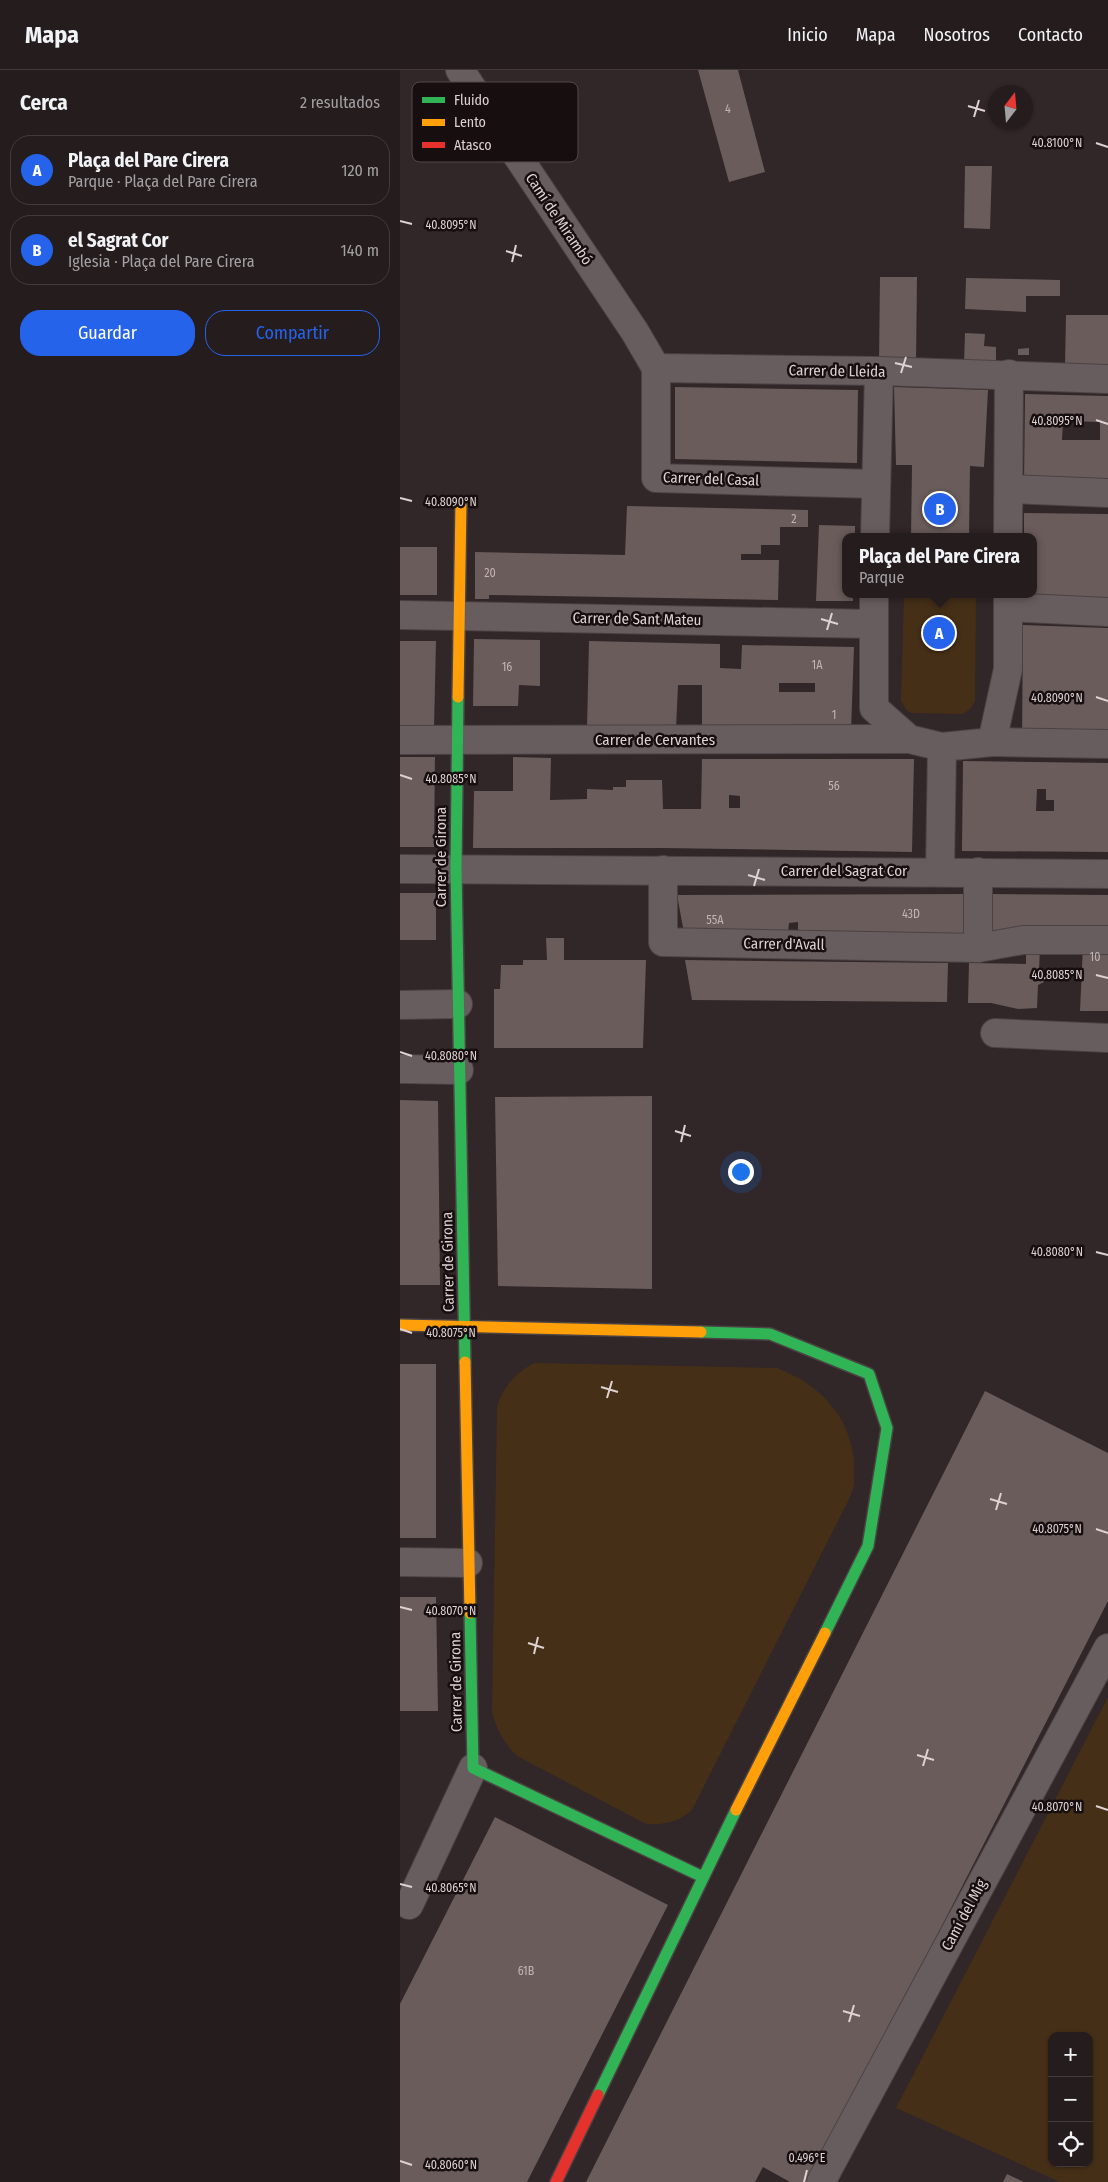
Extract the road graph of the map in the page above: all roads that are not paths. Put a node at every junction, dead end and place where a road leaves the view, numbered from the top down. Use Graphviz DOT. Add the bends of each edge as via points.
graph roads {
  1 [pos="460,70"];
  2 [pos="468,82"];
  3 [pos="521,162"];
  4 [pos="656,368"];
  5 [pos="879,371"];
  6 [pos="1010,374"];
  7 [pos="1108,379"];
  8 [pos="875,484"];
  9 [pos="1009,490"];
  10 [pos="1108,493"];
  11 [pos="461,502"];
  12 [pos="874,533"];
  13 [pos="1008,533"];
  14 [pos="874,598"];
  15 [pos="1008,600"];
  16 [pos="1108,612"];
  17 [pos="400,615"];
  18 [pos="459,615"];
  19 [pos="874,624"];
  20 [pos="909,739"];
  21 [pos="400,740"];
  22 [pos="456,740"];
  23 [pos="992,742"];
  24 [pos="1108,744"];
  25 [pos="942,747"];
  26 [pos="400,869"];
  27 [pos="456,869"];
  28 [pos="662,870"];
  29 [pos="940,872"];
  30 [pos="978,872"];
  31 [pos="1108,874"];
  32 [pos="1108,940"];
  33 [pos="978,948"];
  34 [pos="458,1004"];
  35 [pos="400,1005"];
  36 [pos="995,1033"];
  37 [pos="1108,1038"];
  38 [pos="400,1069"];
  39 [pos="459,1070"];
  40 [pos="400,1325"];
  41 [pos="464,1326"];
  42 [pos="400,1562"];
  43 [pos="468,1563"];
  44 [pos="1108,1648"];
  45 [pos="473,1768"];
  46 [pos="703,1877"];
  47 [pos="409,1905"];
  48 [pos="556,2182"];
  49 [pos="821,2182"];
  1 -- 2 [label="street, Camí de Mirambó"];
  3 -- 4 [label="street, Camí de Mirambó"];
  4 -- 5 [label="street, Carrer de Lleida"];
  4 -- 8 [label="street, Carrer del Casal" via="656,478"];
  5 -- 6 [label="street, Carrer de Lleida"];
  5 -- 8 [label="street"];
  6 -- 7 [label="street, Carrer de Lleida"];
  6 -- 9 [label="street"];
  8 -- 12 [label="street"];
  9 -- 10 [label="street"];
  9 -- 13 [label="street"];
  11 -- 18 [label="street, Carrer de Girona"];
  14 -- 19 [label="street"];
  15 -- 16 [label="street"];
  15 -- 23 [label="street" via="1008,669"];
  17 -- 18 [label="street, Carrer de Sant Mateu"];
  18 -- 19 [label="street, Carrer de Sant Mateu"];
  18 -- 22 [label="street, Carrer de Girona"];
  19 -- 20 [label="street" via="874,708"];
  20 -- 22 [label="street, Carrer de Cervantes"];
  20 -- 25 [label="street"];
  21 -- 22 [label="street, Carrer de Cervantes"];
  22 -- 27 [label="street, Carrer de Girona"];
  23 -- 24 [label="street"];
  23 -- 25 [label="street"];
  25 -- 29 [label="street"];
  26 -- 27 [label="street, Carrer del Sagrat Cor"];
  27 -- 28 [label="street, Carrer del Sagrat Cor"];
  27 -- 34 [label="street, Carrer de Girona"];
  28 -- 29 [label="street, Carrer del Sagrat Cor"];
  28 -- 33 [label="street, Carrer d'Avall" via="663,942"];
  29 -- 30 [label="street, Carrer del Sagrat Cor"];
  30 -- 31 [label="street, Carrer del Sagrat Cor"];
  30 -- 33 [label="street"];
  32 -- 33 [label="street, Carrer d'Avall" via="1023,940"];
  34 -- 35 [label="street"];
  34 -- 39 [label="street, Carrer de Girona"];
  36 -- 37 [label="street"];
  38 -- 39 [label="street"];
  39 -- 41 [label="street, Carrer de Girona"];
  40 -- 41 [label="street"];
  41 -- 43 [label="street, Carrer de Girona"];
  41 -- 46 [label="street" via="770,1334 869,1374 887,1428 868,1546"];
  42 -- 43 [label="street"];
  43 -- 45 [label="street, Carrer de Girona"];
  44 -- 49 [label="street, Camí del Mig"];
  45 -- 46 [label="street"];
  45 -- 47 [label="street"];
  46 -- 48 [label="street"];
}
